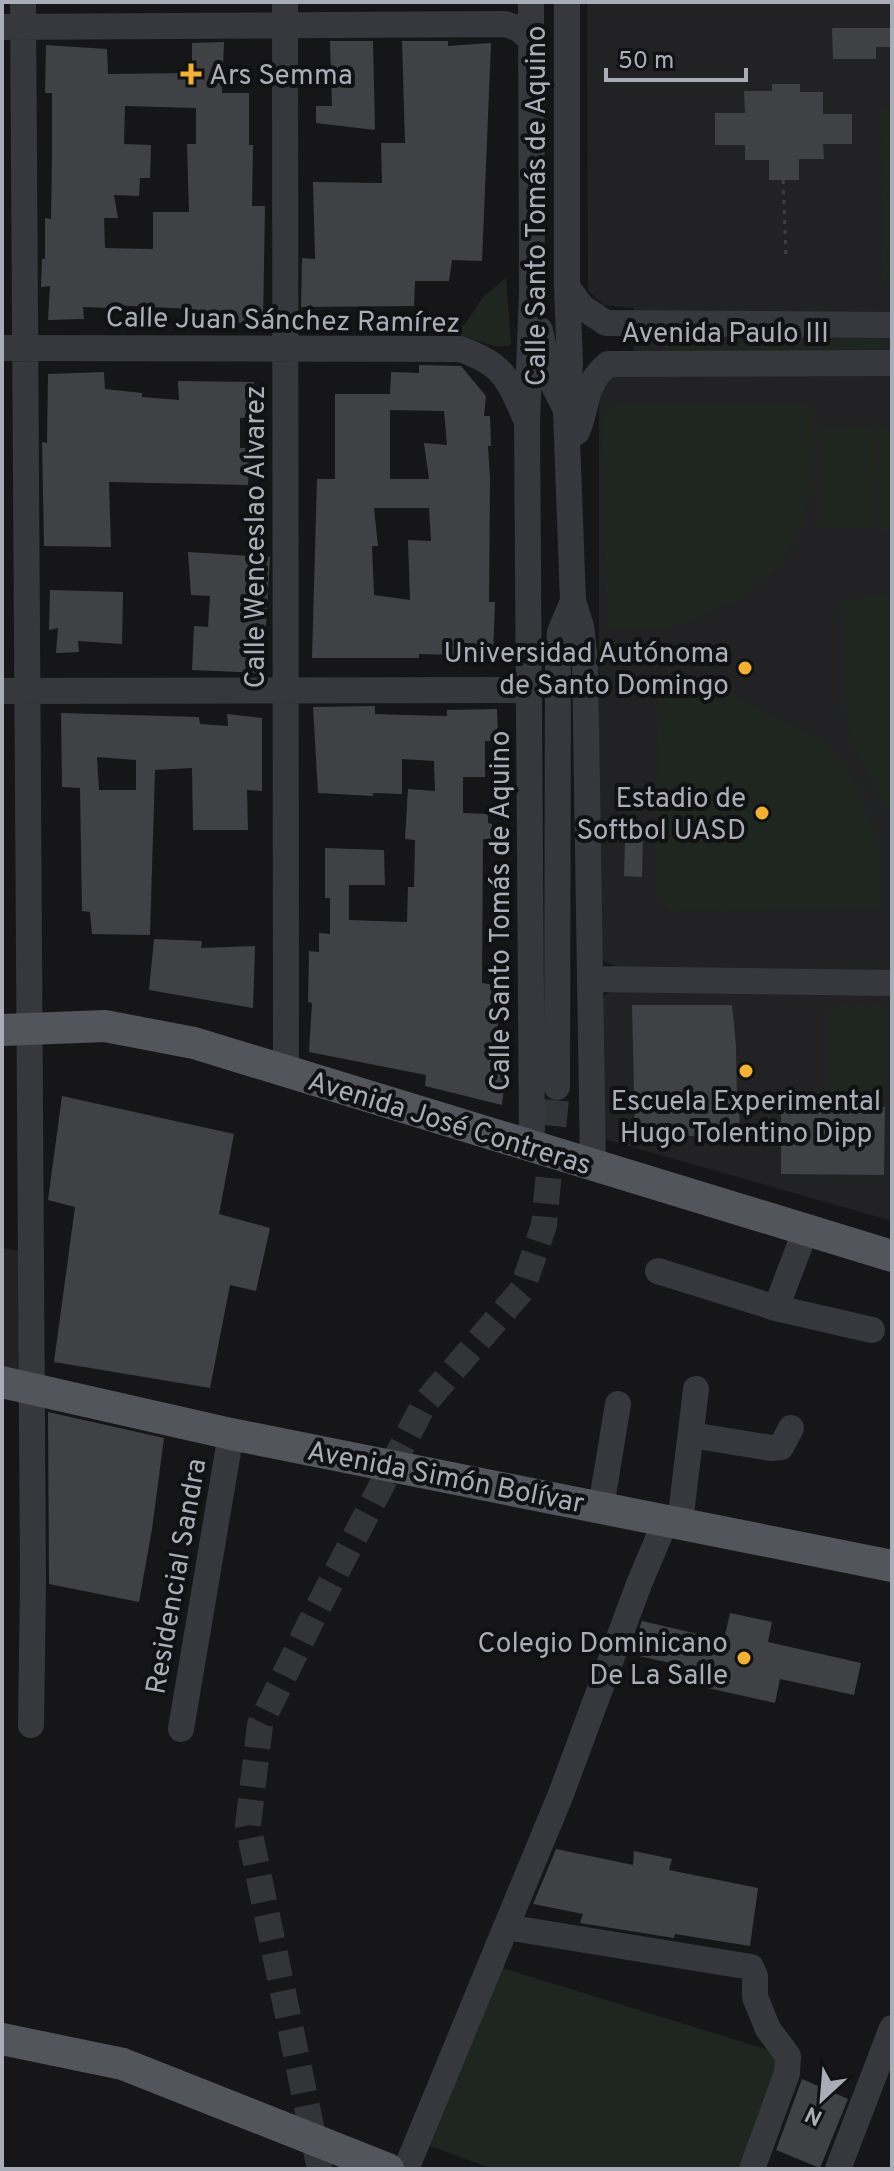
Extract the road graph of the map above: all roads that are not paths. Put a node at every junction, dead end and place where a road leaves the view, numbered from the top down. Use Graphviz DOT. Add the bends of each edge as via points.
graph roads {
  1 [pos="531,2"];
  2 [pos="567,2"];
  3 [pos="285,13"];
  4 [pos="16,19"];
  5 [pos="532,40"];
  6 [pos="567,287"];
  7 [pos="532,291"];
  8 [pos="606,323"];
  9 [pos="892,325"];
  10 [pos="14,348"];
  11 [pos="286,349"];
  12 [pos="892,363"];
  13 [pos="608,364"];
  14 [pos="566,411"];
  15 [pos="527,422"];
  16 [pos="569,450"];
  17 [pos="573,601"];
  18 [pos="530,690"];
  19 [pos="15,691"];
  20 [pos="286,691"];
  21 [pos="592,979"];
  22 [pos="892,983"];
  23 [pos="15,1030"];
  24 [pos="286,1073"];
  25 [pos="557,1087"];
  26 [pos="532,1146"];
  27 [pos="593,1166"];
  28 [pos="806,1229"];
  29 [pos="892,1256"];
  30 [pos="658,1271"];
  31 [pos="776,1308"];
  32 [pos="872,1330"];
  33 [pos="16,1385"];
  34 [pos="696,1389"];
  35 [pos="618,1404"];
  36 [pos="791,1428"];
  37 [pos="231,1434"];
  38 [pos="691,1435"];
  39 [pos="601,1507"];
  40 [pos="673,1521"];
  41 [pos="892,1566"];
  42 [pos="31,1725"];
  43 [pos="181,1729"];
  44 [pos="506,1927"];
  45 [pos="892,2028"];
  46 [pos="2,2039"];
  47 [pos="388,2169"];
  48 [pos="406,2169"];
  49 [pos="752,2169"];
  50 [pos="838,2169"];
  1 -- 5 [label="street, Calle Santo Tomás de Aquino"];
  2 -- 6 [label="street, Calle Santo Tomás de Aquino"];
  3 -- 4 [label="street"];
  3 -- 5 [label="street" via="505,24"];
  3 -- 11 [label="street, Calle Wenceslao Alvarez"];
  4 -- 10 [label="street"];
  5 -- 7 [label="street, Calle Santo Tomás de Aquino"];
  6 -- 8 [label="street, Avenida Paulo III" via="582,307"];
  6 -- 14 [label="street, Calle Santo Tomás de Aquino"];
  7 -- 14 [label="street, Calle Santo Tomás de Aquino" via="550,378"];
  7 -- 15 [label="street, Calle Santo Tomás de Aquino"];
  8 -- 9 [label="street, Avenida Paulo III"];
  8 -- 13 [label="street"];
  10 -- 11 [label="street, Calle Juan Sánchez Ramírez"];
  10 -- 19 [label="street"];
  11 -- 15 [label="street, Calle Juan Sánchez Ramírez" via="460,349 501,370"];
  11 -- 20 [label="street, Calle Wenceslao Alvarez"];
  12 -- 13 [label="street, Avenida Paulo III"];
  13 -- 16 [label="street, Avenida Paulo III" via="588,386"];
  14 -- 16 [label="street, Calle Santo Tomás de Aquino"];
  15 -- 18 [label="street, Calle Santo Tomás de Aquino"];
  16 -- 17 [label="street, Calle Santo Tomás de Aquino"];
  17 -- 21 [label="street, Calle Santo Tomás de Aquino" via="585,661"];
  17 -- 25 [label="street" via="560,632 558,664"];
  18 -- 20 [label="street"];
  18 -- 26 [label="street, Calle Santo Tomás de Aquino"];
  19 -- 20 [label="street"];
  19 -- 23 [label="street"];
  20 -- 24 [label="street, Calle Wenceslao Alvarez"];
  21 -- 22 [label="street"];
  21 -- 27 [label="street, Calle Santo Tomás de Aquino"];
  23 -- 24 [label="main road, Avenida José Contreras" via="105,1026 194,1043"];
  23 -- 33 [label="street"];
  24 -- 26 [label="main road, Avenida José Contreras"];
  26 -- 27 [label="main road, Avenida José Contreras"];
  27 -- 28 [label="main road, Avenida José Contreras"];
  28 -- 29 [label="main road, Avenida José Contreras"];
  28 -- 31 [label="street"];
  30 -- 31 [label="street"];
  31 -- 32 [label="street"];
  33 -- 37 [label="main road, Avenida Simón Bolívar"];
  33 -- 42 [label="street" via="33,1581"];
  34 -- 38 [label="street"];
  35 -- 39 [label="street"];
  36 -- 38 [label="street" via="781,1447 771,1448"];
  37 -- 39 [label="main road, Avenida Simón Bolívar"];
  37 -- 43 [label="street, Residencial Sandra"];
  38 -- 40 [label="street"];
  39 -- 40 [label="main road, Avenida Simón Bolívar"];
  40 -- 41 [label="main road, Avenida Simón Bolívar"];
  40 -- 44 [label="street" via="639,1584"];
  44 -- 48 [label="street"];
  44 -- 49 [label="street" via="751,1967 755,1997 768,2029 788,2056 787,2073"];
  45 -- 50 [label="street"];
  46 -- 47 [label="main road" via="123,2064"];
}
